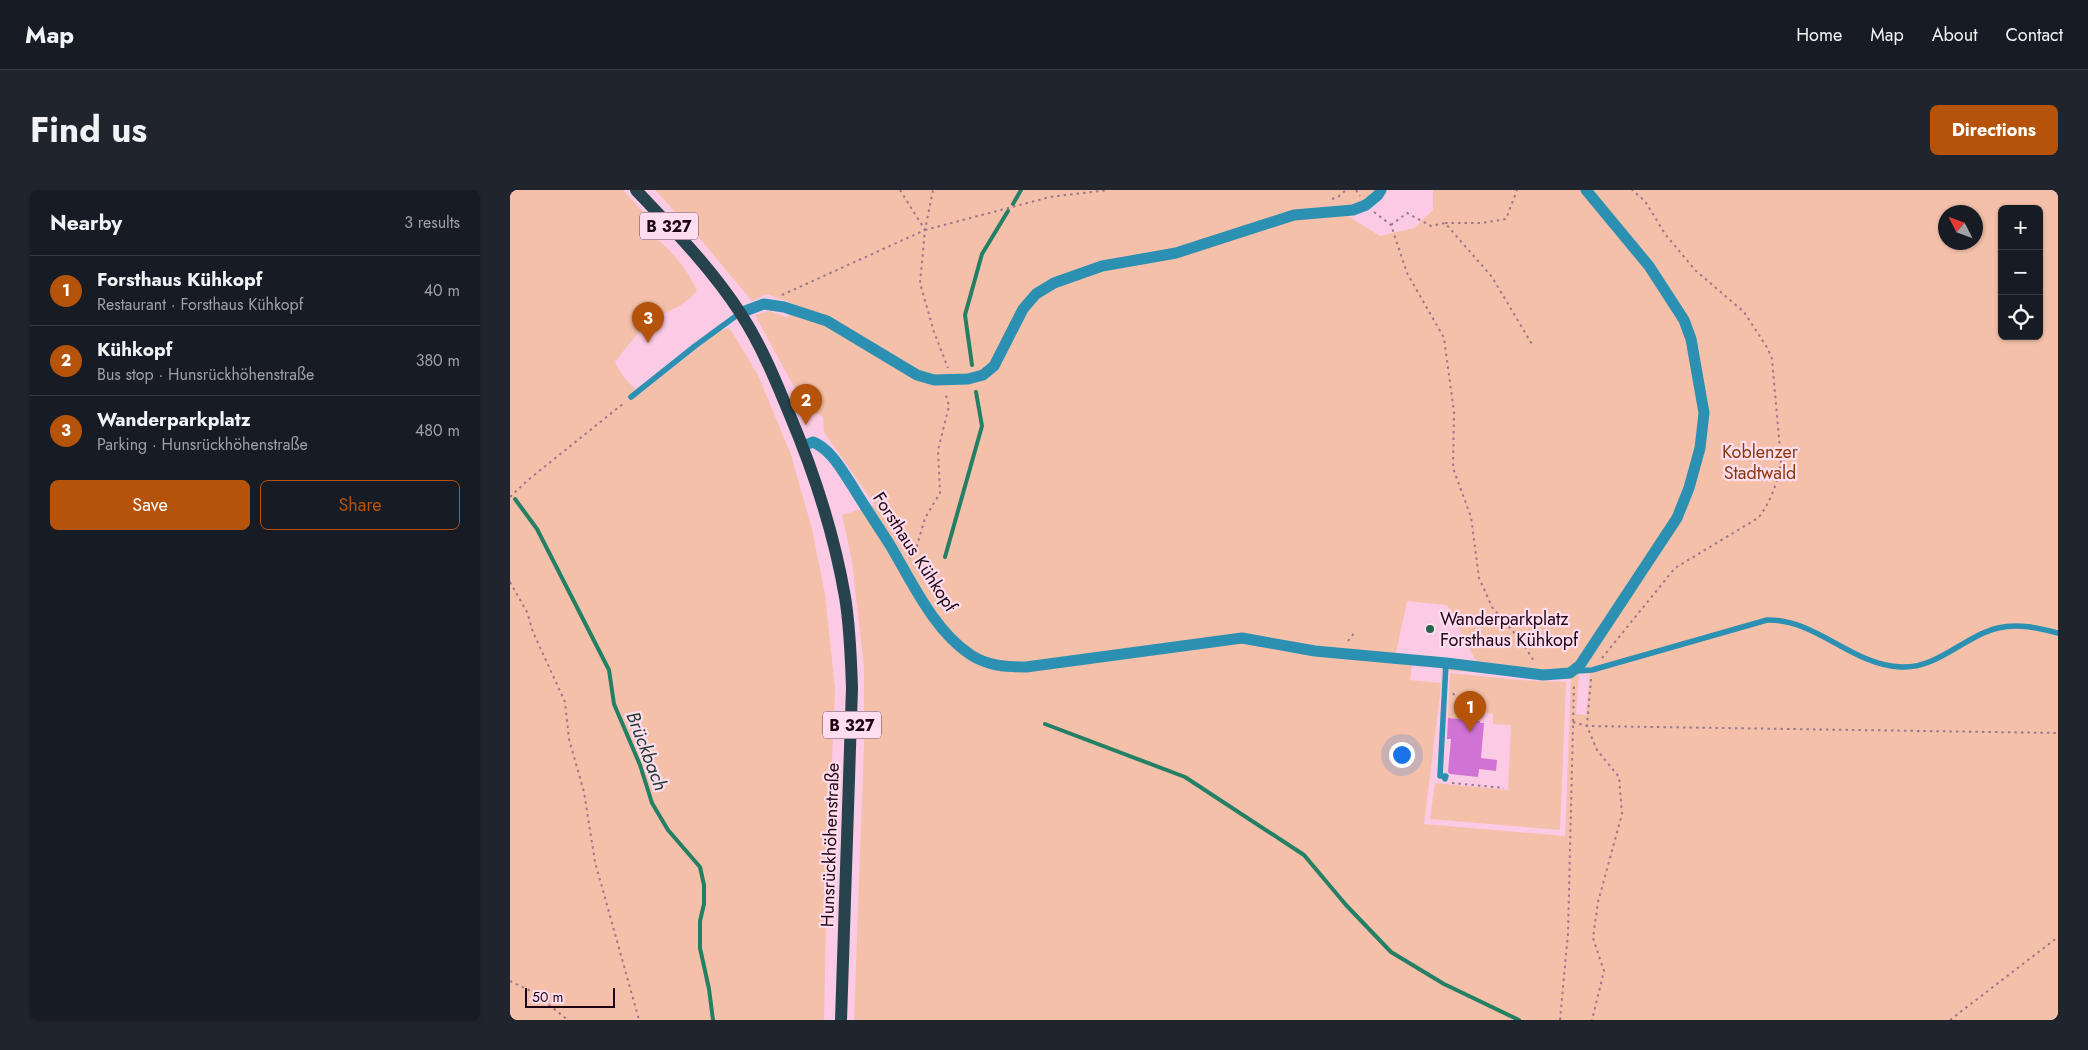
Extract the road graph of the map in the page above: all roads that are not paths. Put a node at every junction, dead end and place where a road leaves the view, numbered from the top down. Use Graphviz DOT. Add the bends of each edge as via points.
graph roads {
  1 [pos="636,190"];
  2 [pos="1586,190"];
  3 [pos="1380,194"];
  4 [pos="740,313"];
  5 [pos="631,397"];
  6 [pos="803,446"];
  7 [pos="2058,633"];
  8 [pos="1446,663"];
  9 [pos="1574,671"];
  10 [pos="1446,779"];
  11 [pos="841,1015"];
  12 [pos="832,1020"];
  1 -- 4 [label="main road, Hunsrückhöhenstraße / B 327" via="701,263"];
  2 -- 9 [label="street" via="1649,266 1684,320 1693,347 1704,413 1700,448 1677,518"];
  3 -- 4 [label="street" via="1366,205 1342,212 1294,215 1176,253 1102,266 1054,283 1036,294 1023,309 1003,352 989,371 968,379 948,381 917,375 827,321 784,307 764,304"];
  4 -- 5 [label="lane"];
  4 -- 6 [label="main road, Hunsrückhöhenstraße / B 327" via="773,374"];
  6 -- 8 [label="street, Forsthaus Kühkopf" via="813,442 827,451 928,610 970,654 992,665 1026,667 1242,638 1315,650"];
  6 -- 11 [label="main road, Hunsrückhöhenstraße / B 327" via="834,545 850,638 852,730"];
  7 -- 9 [label="lane" via="2020,626 1998,628 1934,660 1898,667 1864,658 1795,623 1766,620 1592,670"];
  8 -- 9 [label="street, Forsthaus Kühkopf" via="1543,675"];
  8 -- 10 [label="lane" via="1440,776 1446,776"];
  11 -- 12 [label="lane"];
}
